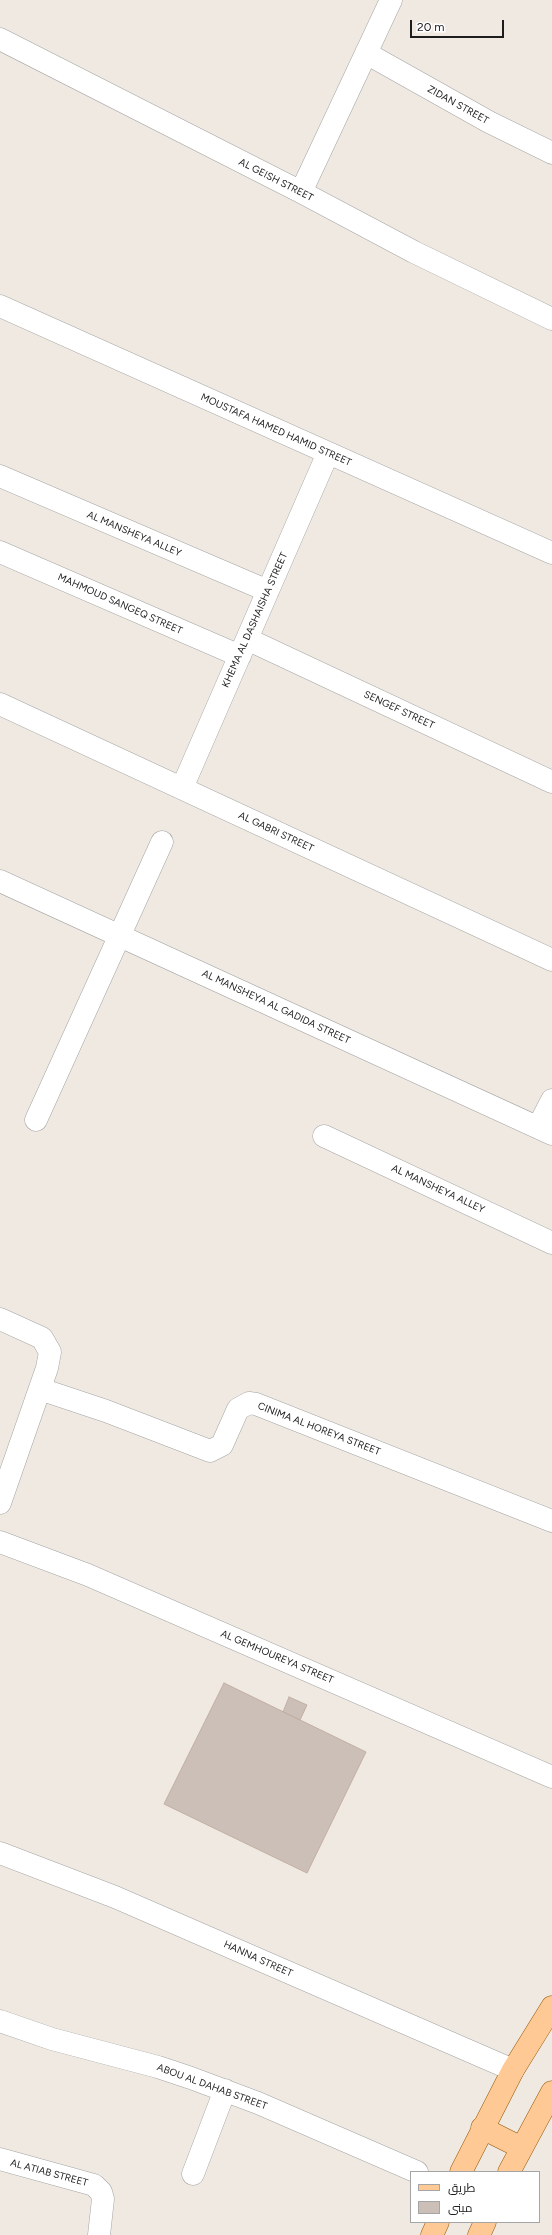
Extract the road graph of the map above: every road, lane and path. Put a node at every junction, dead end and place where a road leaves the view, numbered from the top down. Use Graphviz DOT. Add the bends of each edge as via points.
graph roads {
  1 [pos="391,0"];
  2 [pos="0,39"];
  3 [pos="366,53"];
  4 [pos="552,153"];
  5 [pos="301,192"];
  6 [pos="0,306"];
  7 [pos="552,319"];
  8 [pos="328,453"];
  9 [pos="0,476"];
  10 [pos="0,552"];
  11 [pos="552,553"];
  12 [pos="268,591"];
  13 [pos="243,647"];
  14 [pos="0,704"];
  15 [pos="552,782"];
  16 [pos="182,788"];
  17 [pos="162,842"];
  18 [pos="0,881"];
  19 [pos="120,936"];
  20 [pos="552,960"];
  21 [pos="552,1100"];
  22 [pos="36,1120"];
  23 [pos="545,1130"];
  24 [pos="324,1136"];
  25 [pos="552,1243"];
  26 [pos="0,1319"];
  27 [pos="40,1389"];
  28 [pos="0,1503"];
  29 [pos="552,1521"];
  30 [pos="0,1542"];
  31 [pos="552,1777"];
  32 [pos="0,1854"];
  33 [pos="552,2007"];
  34 [pos="0,2021"];
  35 [pos="513,2070"];
  36 [pos="225,2090"];
  37 [pos="552,2092"];
  38 [pos="482,2128"];
  39 [pos="520,2147"];
  40 [pos="0,2159"];
  41 [pos="415,2171"];
  42 [pos="461,2171"];
  43 [pos="508,2171"];
  44 [pos="193,2174"];
  45 [pos="438,2223"];
  46 [pos="485,2223"];
  47 [pos="99,2235"];
  48 [pos="432,2235"];
  49 [pos="479,2235"];
  1 -- 3 [label="street"];
  2 -- 5 [label="street, AL GEISH STREET"];
  3 -- 4 [label="street, ZIDAN STREET" via="489,122"];
  3 -- 5 [label="street"];
  5 -- 7 [label="street, AL GEISH STREET" via="414,252"];
  6 -- 8 [label="street, MOUSTAFA HAMED HAMID STREET"];
  8 -- 11 [label="street, MOUSTAFA HAMED HAMID STREET"];
  8 -- 12 [label="street, KHEMA AL DASHAISHA STREET"];
  9 -- 12 [label="street, AL MANSHEYA ALLEY"];
  10 -- 13 [label="street, MAHMOUD SANGEQ STREET"];
  12 -- 13 [label="street, KHEMA AL DASHAISHA STREET"];
  13 -- 15 [label="street, SENGEF STREET"];
  13 -- 16 [label="street, KHEMA AL DASHAISHA STREET"];
  14 -- 16 [label="street, AL GABRI STREET"];
  16 -- 20 [label="street, AL GABRI STREET"];
  17 -- 19 [label="street"];
  18 -- 19 [label="street, AL MANSHEYA AL GADIDA STREET"];
  19 -- 22 [label="street"];
  19 -- 23 [label="street, AL MANSHEYA AL GADIDA STREET"];
  21 -- 23 [label="street"];
  24 -- 25 [label="street, AL MANSHEYA ALLEY"];
  26 -- 27 [label="street" via="35,1334 47,1344 49,1359"];
  27 -- 28 [label="street"];
  27 -- 29 [label="street, CINIMA AL HOREYA STREET" via="210,1451 222,1445 238,1409 256,1404"];
  30 -- 31 [label="street, AL GEMHOUREYA STREET" via="88,1576"];
  32 -- 35 [label="street, HANNA STREET" via="115,1896"];
  33 -- 35 [label="main road"];
  34 -- 36 [label="street, ABOU AL DAHAB STREET" via="52,2039 158,2067"];
  35 -- 38 [label="main road"];
  36 -- 41 [label="street, ABOU AL DAHAB STREET"];
  36 -- 44 [label="street"];
  37 -- 39 [label="main road"];
  38 -- 39 [label="main road"];
  38 -- 42 [label="main road"];
  39 -- 43 [label="main road"];
  40 -- 47 [label="street, AL ATIAB STREET" via="94,2185 101,2192 103,2199"];
  45 -- 48 [label="main road"];
  46 -- 49 [label="main road"];
}
